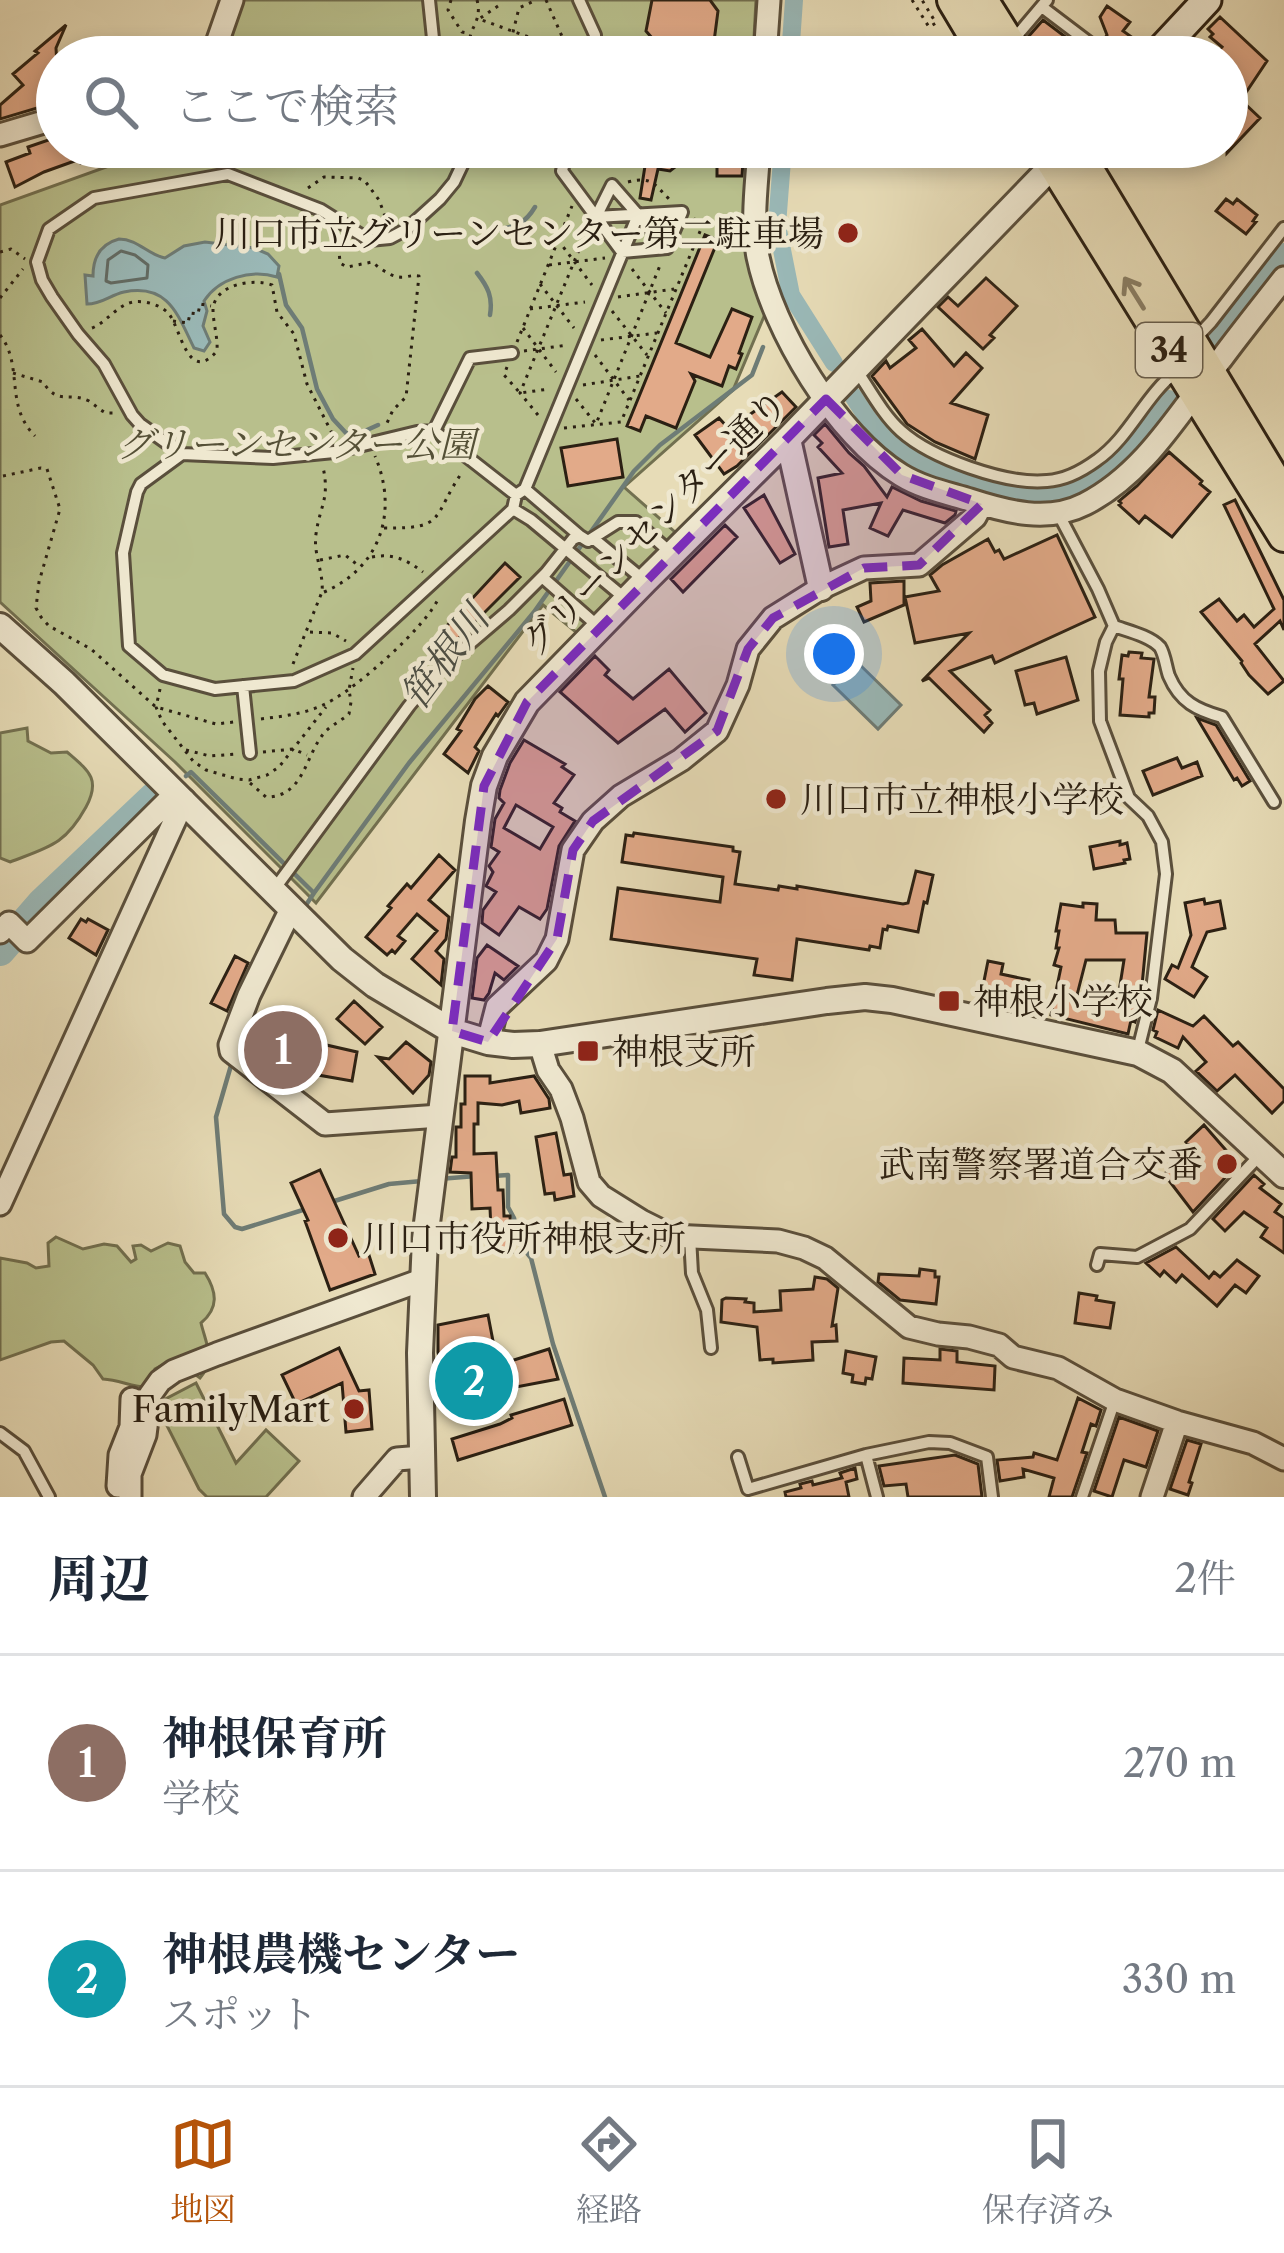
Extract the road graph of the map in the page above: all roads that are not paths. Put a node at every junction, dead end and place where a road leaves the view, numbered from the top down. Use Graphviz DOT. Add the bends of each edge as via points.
graph roads {
  1 [pos="232,0"];
  2 [pos="429,0"];
  3 [pos="579,0"];
  4 [pos="769,0"];
  5 [pos="953,0"];
  6 [pos="1207,0"];
  7 [pos="992,4"];
  8 [pos="1044,4"];
  9 [pos="219,36"];
  10 [pos="433,36"];
  11 [pos="595,36"];
  12 [pos="766,36"];
  13 [pos="988,36"];
  14 [pos="1000,36"];
  15 [pos="1019,36"];
  16 [pos="1083,36"];
  17 [pos="1174,36"];
  18 [pos="36,124"];
  19 [pos="0,135"];
  20 [pos="461,168"];
  21 [pos="563,168"];
  22 [pos="758,168"];
  23 [pos="1044,168"];
  24 [pos="1071,168"];
  25 [pos="638,215"];
  26 [pos="596,217"];
  27 [pos="1284,229"];
  28 [pos="667,248"];
  29 [pos="622,252"];
  30 [pos="1284,278"];
  31 [pos="512,353"];
  32 [pos="855,368"];
  33 [pos="1195,369"];
  34 [pos="826,399"];
  35 [pos="434,431"];
  36 [pos="788,440"];
  37 [pos="182,454"];
  38 [pos="521,492"];
  39 [pos="982,504"];
  40 [pos="513,509"];
  41 [pos="1058,513"];
  42 [pos="1282,525"];
  43 [pos="580,536"];
  44 [pos="594,539"];
  45 [pos="566,548"];
  46 [pos="672,555"];
  47 [pos="542,577"];
  48 [pos="645,580"];
  49 [pos="821,588"];
  50 [pos="627,600"];
  51 [pos="0,626"];
  52 [pos="1114,626"];
  53 [pos="599,627"];
  54 [pos="243,686"];
  55 [pos="250,753"];
  56 [pos="180,797"];
  57 [pos="1274,802"];
  58 [pos="273,891"];
  59 [pos="292,910"];
  60 [pos="0,932"];
  61 [pos="452,1031"];
  62 [pos="488,1042"];
  63 [pos="540,1044"];
  64 [pos="1138,1053"];
  65 [pos="440,1116"];
  66 [pos="1261,1154"];
  67 [pos="1284,1175"];
  68 [pos="0,1204"];
  69 [pos="691,1237"];
  70 [pos="1097,1265"];
  71 [pos="422,1280"];
  72 [pos="711,1348"];
  73 [pos="132,1399"];
  74 [pos="1115,1400"];
  75 [pos="1177,1422"];
  76 [pos="0,1433"];
  77 [pos="866,1455"];
  78 [pos="422,1456"];
  79 [pos="737,1457"];
  80 [pos="1284,1459"];
  81 [pos="49,1497"];
  82 [pos="118,1497"];
  83 [pos="130,1497"];
  84 [pos="364,1497"];
  85 [pos="423,1497"];
  86 [pos="877,1497"];
  87 [pos="992,1497"];
  88 [pos="1082,1497"];
  89 [pos="1152,1497"];
  1 -- 9 [label="street"];
  2 -- 10 [label="lane"];
  3 -- 11 [label="lane"];
  4 -- 12 [label="street"];
  5 -- 13 [label="main road"];
  6 -- 17 [label="main road"];
  7 -- 14 [label="main road"];
  8 -- 15 [label="lane"];
  8 -- 16 [label="lane"];
  18 -- 19 [label="street"];
  20 -- 37 [label="lane" via="424,215 390,238 369,240 326,213 228,174 94,198 49,229 38,262 52,297 140,424"];
  21 -- 26 [label="lane"];
  22 -- 34 [label="street" via="758,255 779,322"];
  23 -- 32 [label="street, グリーンセンター通り"];
  24 -- 33 [label="main road, 34"];
  25 -- 26 [label="lane"];
  25 -- 26 [label="lane" via="612,185"];
  25 -- 28 [label="lane"];
  25 -- 28 [label="lane" via="682,212"];
  25 -- 29 [label="lane"];
  26 -- 29 [label="lane"];
  27 -- 33 [label="lane" via="1211,322"];
  28 -- 29 [label="lane"];
  29 -- 38 [label="lane"];
  30 -- 33 [label="street"];
  31 -- 35 [label="lane" via="470,358"];
  32 -- 33 [label="lane" via="915,442 1035,482 1102,458 1169,377"];
  32 -- 34 [label="street, グリーンセンター通り"];
  33 -- 41 [label="street" via="1123,478"];
  33 -- 42 [label="main road, 34"];
  34 -- 36 [label="street, グリーンセンター通り"];
  34 -- 39 [label="street" via="902,476"];
  35 -- 37 [label="lane" via="273,458"];
  35 -- 38 [label="lane"];
  36 -- 46 [label="street, グリーンセンター通り"];
  36 -- 49 [label="street"];
  37 -- 54 [label="lane" via="141,484 123,554 127,640 163,675 215,689"];
  38 -- 40 [label="lane"];
  38 -- 43 [label="lane"];
  39 -- 41 [label="street"];
  39 -- 49 [label="street" via="919,565 863,568"];
  40 -- 45 [label="lane"];
  40 -- 54 [label="lane" via="357,652 294,681"];
  41 -- 52 [label="lane"];
  43 -- 44 [label="lane"];
  43 -- 45 [label="lane"];
  44 -- 46 [label="lane" via="618,522 635,522"];
  44 -- 48 [label="lane"];
  45 -- 47 [label="lane"];
  45 -- 50 [label="lane"];
  46 -- 48 [label="street, グリーンセンター通り"];
  47 -- 53 [label="lane"];
  47 -- 58 [label="lane" via="439,670"];
  48 -- 50 [label="street, グリーンセンター通り"];
  49 -- 62 [label="street" via="773,618 748,649 717,731 593,821 573,850 557,939 546,961 497,1007"];
  50 -- 53 [label="street, グリーンセンター通り"];
  51 -- 56 [label="street"];
  52 -- 57 [label="lane" via="1161,648 1186,703 1222,717"];
  52 -- 64 [label="lane" via="1099,671 1100,721 1129,798 1162,842 1166,874"];
  53 -- 61 [label="street, グリーンセンター通り" via="527,702 484,786"];
  54 -- 55 [label="lane"];
  56 -- 58 [label="street"];
  56 -- 60 [label="street" via="27,941 9,923"];
  56 -- 68 [label="street"];
  58 -- 59 [label="street"];
  59 -- 61 [label="street" via="375,985"];
  59 -- 65 [label="street" via="231,1051 325,1124"];
  61 -- 62 [label="street"];
  61 -- 65 [label="street, グリーンセンター通り"];
  62 -- 63 [label="street"];
  63 -- 64 [label="street" via="865,997"];
  63 -- 69 [label="street" via="589,1182 640,1221"];
  64 -- 66 [label="street" via="1172,1071"];
  65 -- 71 [label="street, グリーンセンター通り"];
  66 -- 67 [label="street"];
  66 -- 70 [label="lane" via="1190,1229 1137,1257 1100,1254"];
  69 -- 72 [label="lane"];
  69 -- 74 [label="street" via="804,1248 909,1328 1000,1345 1013,1358 1058,1367"];
  71 -- 78 [label="street, グリーンセンター通り"];
  71 -- 83 [label="street" via="160,1381 150,1395"];
  73 -- 82 [label="street"];
  74 -- 75 [label="street"];
  74 -- 88 [label="lane"];
  75 -- 80 [label="street"];
  75 -- 89 [label="street"];
  76 -- 81 [label="lane" via="24,1451"];
  77 -- 79 [label="lane" via="748,1489"];
  77 -- 86 [label="lane"];
  77 -- 87 [label="lane" via="950,1443 987,1456"];
  78 -- 84 [label="street" via="397,1459"];
  78 -- 85 [label="street, グリーンセンター通り"];
}
